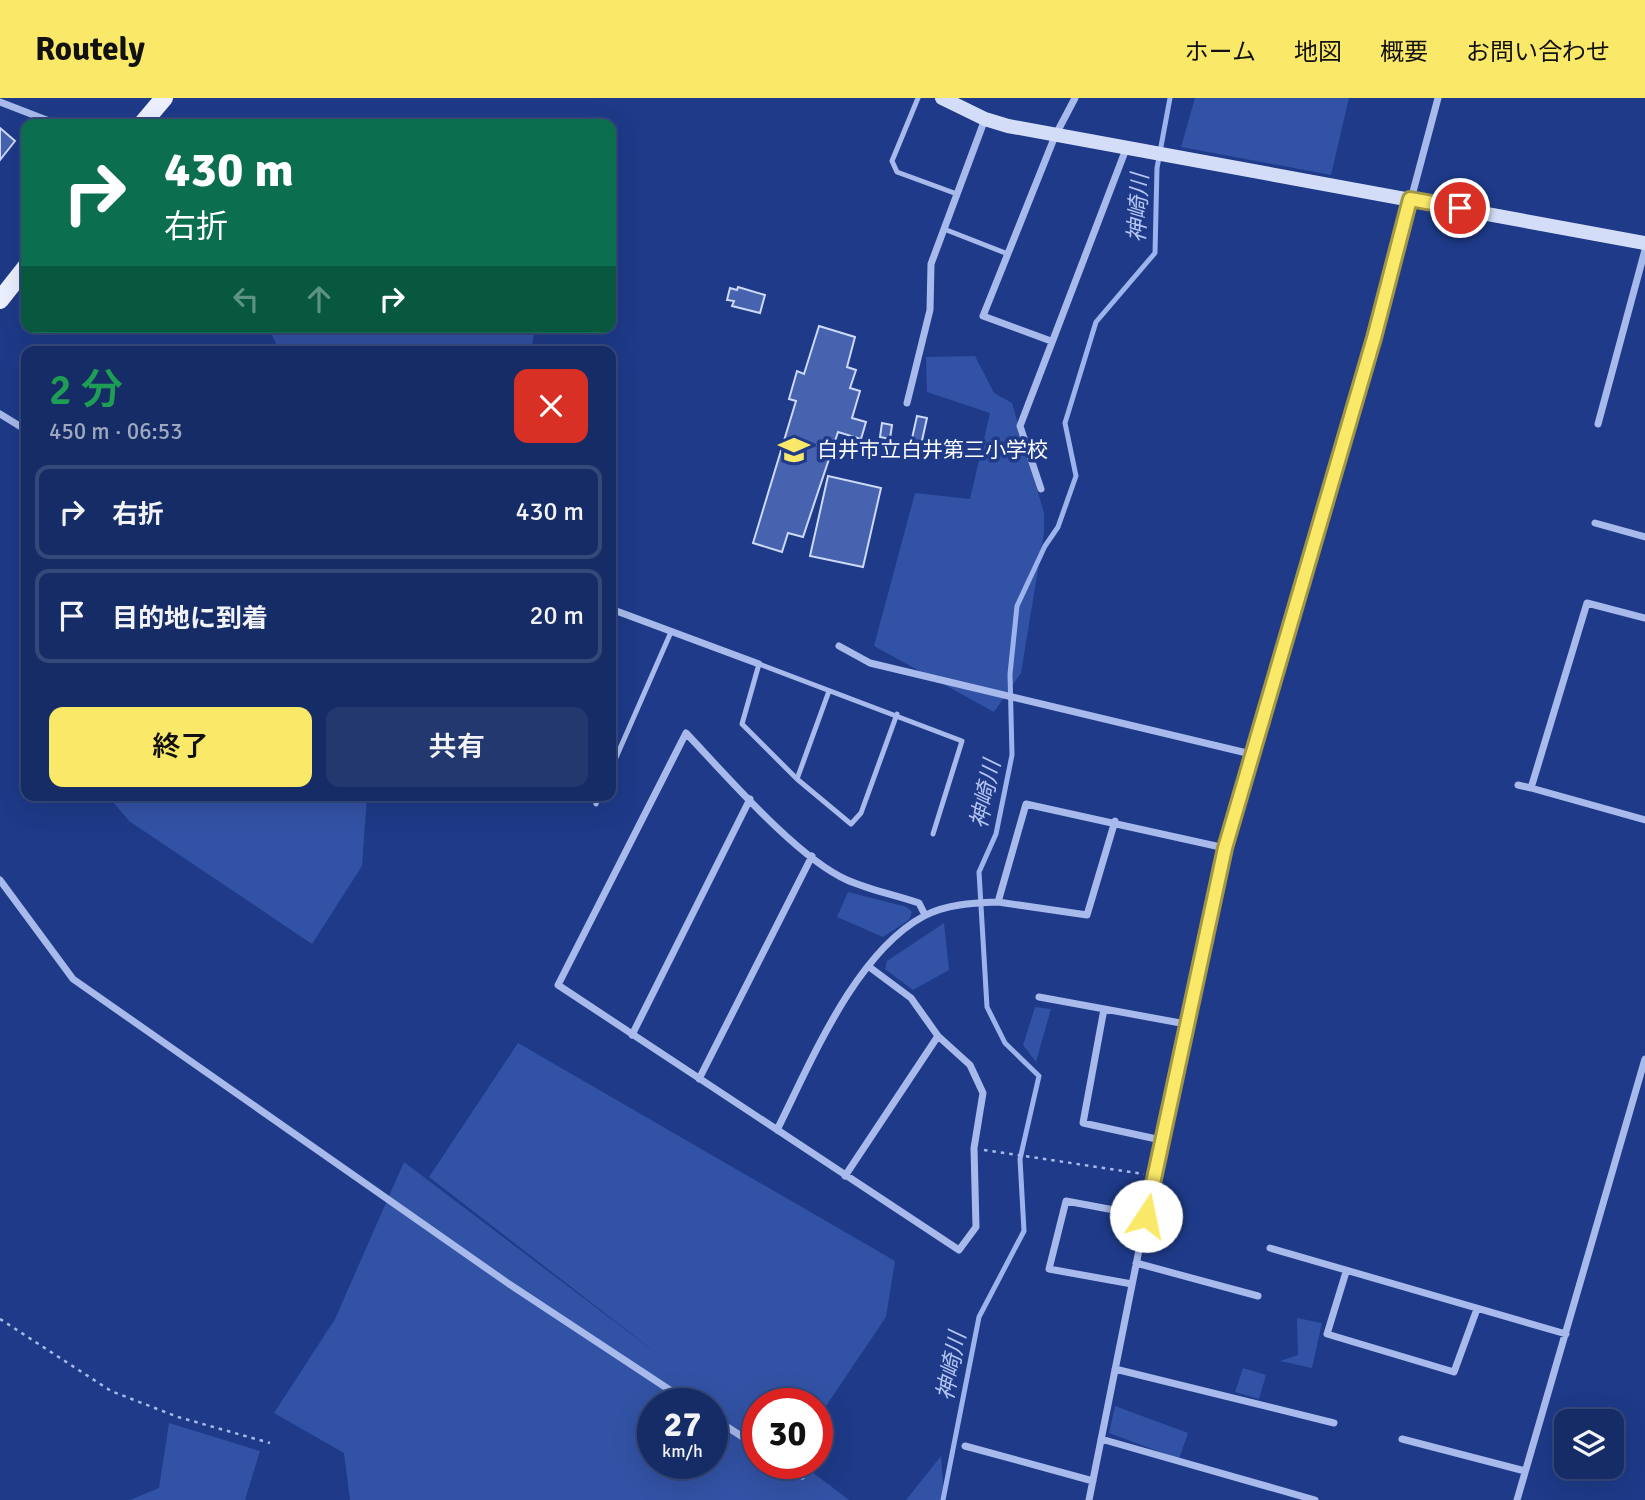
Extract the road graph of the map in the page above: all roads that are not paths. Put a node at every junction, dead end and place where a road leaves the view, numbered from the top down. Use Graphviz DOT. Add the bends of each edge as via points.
graph roads {
  1 [pos="163,98"];
  2 [pos="919,98"];
  3 [pos="942,98"];
  4 [pos="1075,98"];
  5 [pos="1438,98"];
  6 [pos="0,102"];
  7 [pos="44,119"];
  8 [pos="146,119"];
  9 [pos="985,120"];
  10 [pos="1055,136"];
  11 [pos="1126,149"];
  12 [pos="957,194"];
  13 [pos="1410,199"];
  14 [pos="944,229"];
  15 [pos="1645,243"];
  16 [pos="1645,250"];
  17 [pos="1008,254"];
  18 [pos="21,273"];
  19 [pos="0,300"];
  20 [pos="1051,341"];
  21 [pos="906,403"];
  22 [pos="0,414"];
  23 [pos="1598,424"];
  24 [pos="21,427"];
  25 [pos="1041,489"];
  26 [pos="1595,523"];
  27 [pos="1645,537"];
  28 [pos="616,611"];
  29 [pos="1645,618"];
  30 [pos="671,632"];
  31 [pos="839,646"];
  32 [pos="759,664"];
  33 [pos="829,691"];
  34 [pos="897,714"];
  35 [pos="1251,754"];
  36 [pos="616,758"];
  37 [pos="797,779"];
  38 [pos="1518,785"];
  39 [pos="1531,788"];
  40 [pos="750,799"];
  41 [pos="597,801"];
  42 [pos="596,804"];
  43 [pos="1645,820"];
  44 [pos="1115,821"];
  45 [pos="933,834"];
  46 [pos="1225,848"];
  47 [pos="811,856"];
  48 [pos="0,880"];
  49 [pos="998,902"];
  50 [pos="926,915"];
  51 [pos="868,966"];
  52 [pos="1039,997"];
  53 [pos="1104,1009"];
  54 [pos="1186,1024"];
  55 [pos="632,1035"];
  56 [pos="939,1036"];
  57 [pos="1645,1059"];
  58 [pos="699,1079"];
  59 [pos="777,1130"];
  60 [pos="1161,1140"];
  61 [pos="845,1176"];
  62 [pos="1146,1216"];
  63 [pos="1270,1248"];
  64 [pos="1136,1263"];
  65 [pos="1346,1272"];
  66 [pos="1132,1284"];
  67 [pos="1258,1296"];
  68 [pos="1477,1309"];
  69 [pos="1566,1334"];
  70 [pos="1115,1368"];
  71 [pos="667,1388"];
  72 [pos="1334,1423"];
  73 [pos="1101,1439"];
  74 [pos="1402,1439"];
  75 [pos="965,1446"];
  76 [pos="1525,1471"];
  77 [pos="1093,1481"];
  78 [pos="1089,1500"];
  79 [pos="1315,1500"];
  80 [pos="1517,1500"];
  1 -- 8 [label="main road"];
  2 -- 12 [label="lane" via="892,160 897,172"];
  3 -- 9 [label="street"];
  4 -- 10 [label="street"];
  5 -- 13 [label="street"];
  6 -- 7 [label="street"];
  9 -- 10 [label="street"];
  9 -- 12 [label="street"];
  10 -- 11 [label="street"];
  10 -- 17 [label="street"];
  11 -- 13 [label="street"];
  11 -- 20 [label="street"];
  12 -- 14 [label="street"];
  13 -- 15 [label="street"];
  13 -- 35 [label="street" via="1324,513"];
  14 -- 17 [label="lane"];
  14 -- 21 [label="street" via="931,264 930,310"];
  16 -- 23 [label="street"];
  17 -- 20 [label="street" via="983,316"];
  18 -- 19 [label="main road"];
  20 -- 25 [label="street" via="1020,426"];
  22 -- 24 [label="street"];
  26 -- 27 [label="street"];
  28 -- 30 [label="street"];
  29 -- 39 [label="street" via="1587,603"];
  30 -- 32 [label="street"];
  30 -- 36 [label="lane"];
  31 -- 35 [label="street" via="870,663"];
  32 -- 33 [label="lane"];
  32 -- 37 [label="lane" via="742,724"];
  33 -- 34 [label="lane"];
  33 -- 37 [label="lane"];
  34 -- 37 [label="lane" via="861,813 850,824"];
  34 -- 45 [label="lane" via="962,741"];
  35 -- 46 [label="street"];
  38 -- 39 [label="street"];
  39 -- 43 [label="street"];
  40 -- 47 [label="street"];
  40 -- 55 [label="street"];
  40 -- 55 [label="street" via="686,733 558,985"];
  41 -- 42 [label="lane"];
  44 -- 46 [label="street"];
  44 -- 49 [label="street" via="1087,915"];
  44 -- 49 [label="street" via="1026,804"];
  46 -- 54 [label="street"];
  47 -- 50 [label="street" via="846,880 919,903"];
  47 -- 58 [label="street"];
  48 -- 71 [label="street" via="73,979 509,1284"];
  49 -- 50 [label="street" via="962,904"];
  50 -- 51 [label="street" via="890,940"];
  51 -- 56 [label="street" via="911,998"];
  51 -- 59 [label="street" via="823,1038"];
  52 -- 53 [label="street"];
  53 -- 54 [label="street"];
  53 -- 60 [label="street" via="1083,1123"];
  54 -- 60 [label="street"];
  55 -- 58 [label="street"];
  56 -- 61 [label="street"];
  56 -- 61 [label="street" via="970,1065 984,1093 974,1148 976,1227 959,1250"];
  57 -- 69 [label="street"];
  58 -- 59 [label="street"];
  59 -- 61 [label="street"];
  60 -- 62 [label="street"];
  62 -- 64 [label="street"];
  62 -- 66 [label="street" via="1066,1201 1049,1269"];
  63 -- 65 [label="street"];
  64 -- 66 [label="street"];
  64 -- 67 [label="street"];
  65 -- 68 [label="street"];
  65 -- 68 [label="street" via="1328,1334 1454,1372"];
  66 -- 70 [label="street"];
  68 -- 69 [label="street"];
  69 -- 76 [label="street"];
  70 -- 72 [label="street"];
  70 -- 73 [label="street"];
  73 -- 77 [label="street"];
  73 -- 79 [label="street"];
  74 -- 76 [label="street"];
  75 -- 77 [label="street"];
  76 -- 80 [label="street"];
  77 -- 78 [label="street"];
}
